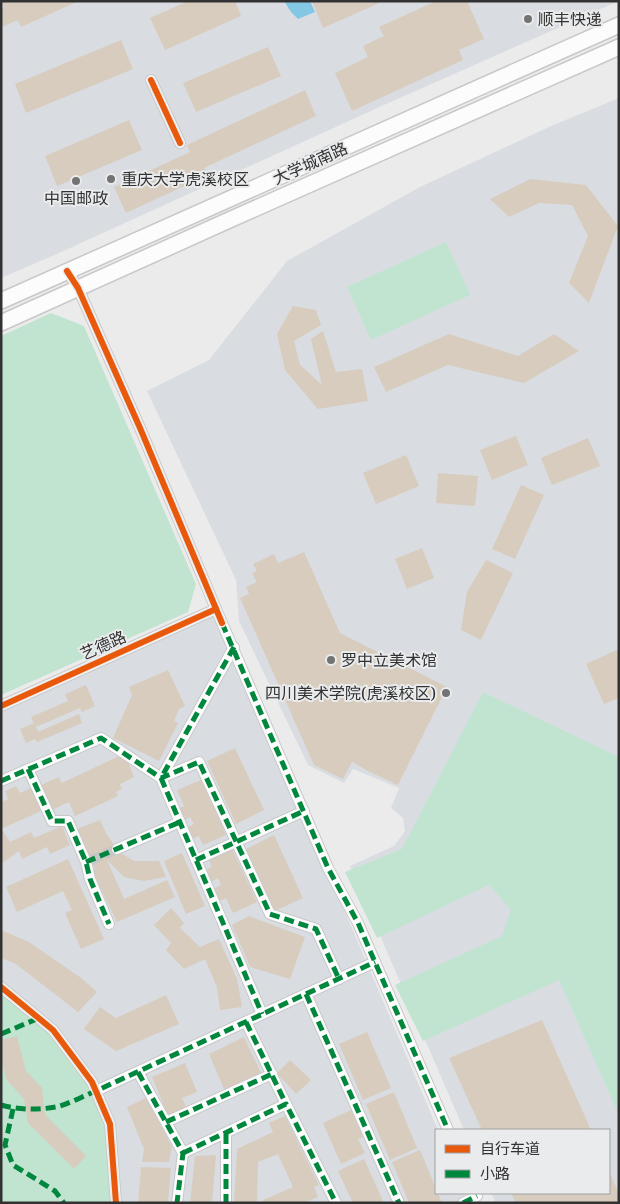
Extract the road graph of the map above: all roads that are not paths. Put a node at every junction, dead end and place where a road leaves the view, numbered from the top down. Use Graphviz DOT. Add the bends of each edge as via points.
graph roads {
  1 [pos="619,25"];
  2 [pos="619,48"];
  3 [pos="151,80"];
  4 [pos="180,143"];
  5 [pos="67,272"];
  6 [pos="78,288"];
  7 [pos="1,301"];
  8 [pos="1,323"];
  9 [pos="216,609"];
  10 [pos="234,647"];
  11 [pos="1,706"];
  12 [pos="28,769"];
  13 [pos="161,778"];
  14 [pos="1,781"];
  15 [pos="304,811"];
  16 [pos="180,822"];
  17 [pos="236,842"];
  18 [pos="117,849"];
  19 [pos="196,860"];
  20 [pos="109,924"];
  21 [pos="375,962"];
  22 [pos="340,978"];
  23 [pos="1,987"];
  24 [pos="306,994"];
  25 [pos="262,1014"];
  26 [pos="246,1022"];
  27 [pos="138,1072"];
  28 [pos="272,1074"];
  29 [pos="96,1092"];
  30 [pos="286,1104"];
  31 [pos="166,1122"];
  32 [pos="448,1129"];
  33 [pos="226,1134"];
  34 [pos="183,1153"];
  35 [pos="477,1197"];
  36 [pos="116,1203"];
  37 [pos="177,1203"];
  38 [pos="226,1203"];
  39 [pos="336,1203"];
  40 [pos="399,1203"];
  41 [pos="463,1203"];
  1 -- 5 [label="main road, 大学城南路"];
  2 -- 6 [label="main road, 大学城南路"];
  3 -- 4 [label="street"];
  5 -- 6 [label="street"];
  5 -- 7 [label="main road, 大学城南路"];
  6 -- 8 [label="main road, 大学城南路"];
  6 -- 9 [label="street"];
  9 -- 10 [label="street"];
  9 -- 11 [label="street, 艺德路"];
  10 -- 13 [label="street"];
  10 -- 15 [label="street"];
  12 -- 13 [label="street" via="101,738"];
  12 -- 14 [label="street"];
  12 -- 20 [label="street" via="52,821 68,821 89,861 90,879"];
  13 -- 16 [label="street"];
  13 -- 17 [label="street" via="200,762"];
  15 -- 17 [label="street"];
  15 -- 21 [label="street" via="328,868"];
  16 -- 18 [label="street"];
  16 -- 19 [label="street"];
  17 -- 19 [label="street"];
  17 -- 22 [label="street" via="270,914 316,929"];
  19 -- 25 [label="street"];
  21 -- 22 [label="street"];
  21 -- 32 [label="street"];
  22 -- 24 [label="street"];
  23 -- 29 [label="street" via="54,1030"];
  24 -- 25 [label="street"];
  24 -- 40 [label="street"];
  25 -- 26 [label="street"];
  26 -- 27 [label="street"];
  26 -- 28 [label="street"];
  27 -- 29 [label="street"];
  27 -- 31 [label="street"];
  28 -- 30 [label="street"];
  28 -- 31 [label="street"];
  29 -- 36 [label="street" via="110,1124"];
  30 -- 33 [label="street"];
  30 -- 39 [label="street"];
  31 -- 34 [label="street"];
  33 -- 34 [label="street"];
  33 -- 38 [label="street"];
  34 -- 37 [label="street"];
  35 -- 41 [label="street"];
}
